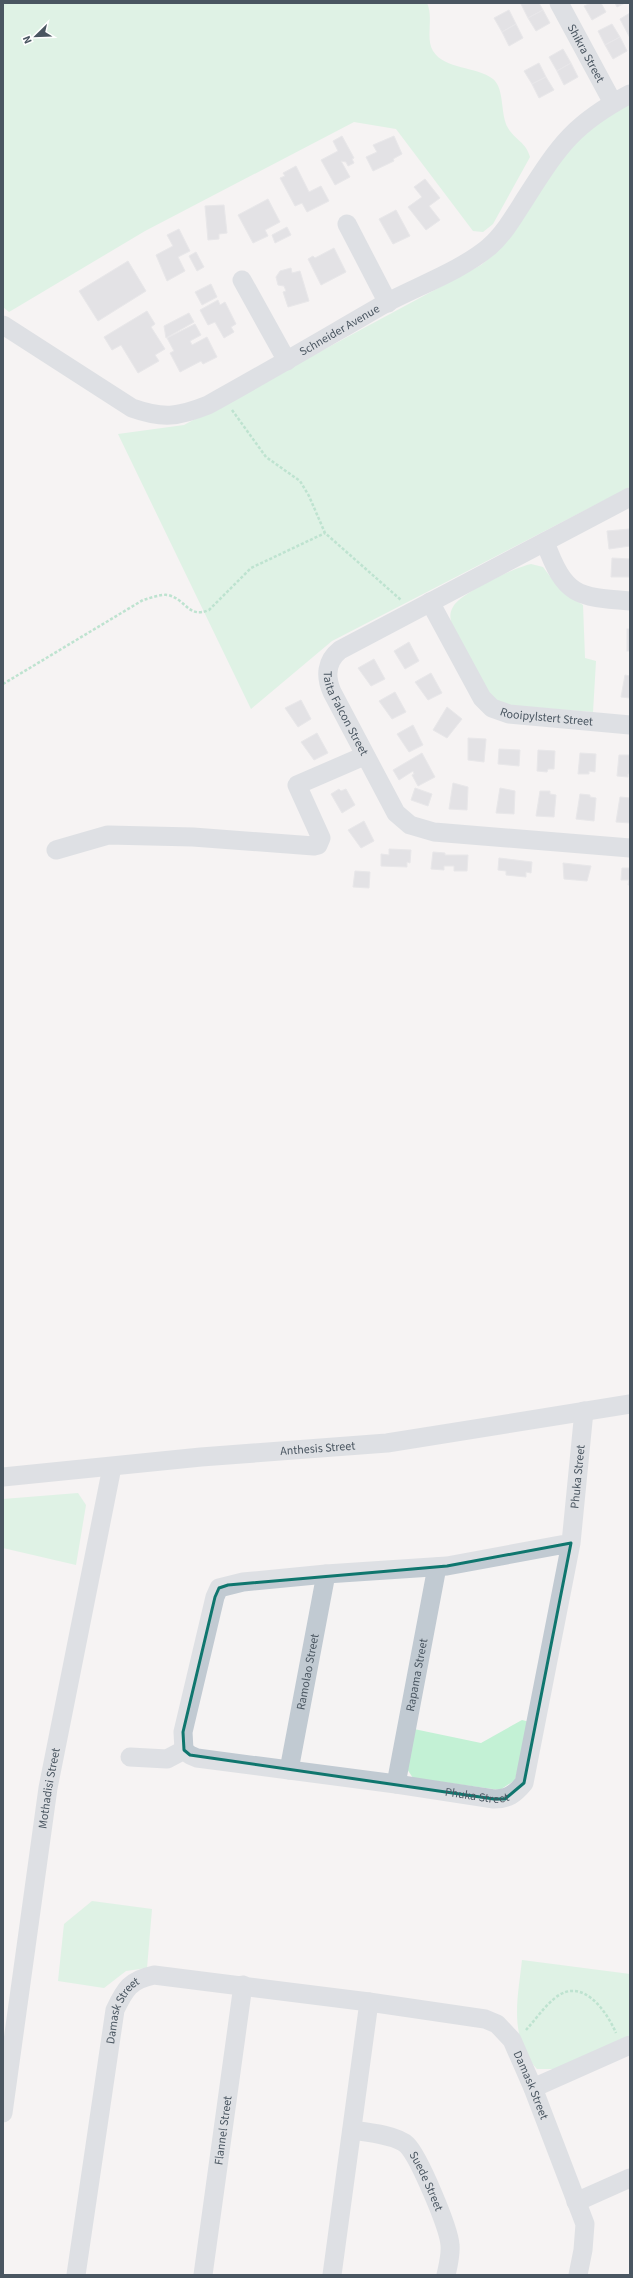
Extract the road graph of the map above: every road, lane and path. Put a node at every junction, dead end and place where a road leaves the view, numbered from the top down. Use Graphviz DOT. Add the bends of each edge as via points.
graph roads {
  1 [pos="559,3"];
  2 [pos="630,94"];
  3 [pos="613,103"];
  4 [pos="347,224"];
  5 [pos="242,280"];
  6 [pos="388,303"];
  7 [pos="3,325"];
  8 [pos="287,360"];
  9 [pos="222,398"];
  10 [pos="630,497"];
  11 [pos="325,533"];
  12 [pos="545,542"];
  13 [pos="630,601"];
  14 [pos="421,606"];
  15 [pos="3,684"];
  16 [pos="630,725"];
  17 [pos="364,756"];
  18 [pos="630,848"];
  19 [pos="56,850"];
  20 [pos="630,1404"];
  21 [pos="584,1411"];
  22 [pos="112,1467"];
  23 [pos="3,1477"];
  24 [pos="571,1542"];
  25 [pos="437,1567"];
  26 [pos="326,1574"];
  27 [pos="184,1750"];
  28 [pos="130,1757"];
  29 [pos="289,1770"];
  30 [pos="396,1784"];
  31 [pos="243,1985"];
  32 [pos="369,2002"];
  33 [pos="514,2044"];
  34 [pos="627,2046"];
  35 [pos="533,2088"];
  36 [pos="3,2113"];
  37 [pos="352,2130"];
  38 [pos="630,2178"];
  39 [pos="576,2202"];
  40 [pos="76,2275"];
  41 [pos="202,2275"];
  42 [pos="332,2275"];
  43 [pos="446,2275"];
  44 [pos="578,2275"];
  1 -- 3 [label="street, Shikra Street"];
  2 -- 3 [label="street, Schneider Avenue"];
  3 -- 6 [label="street, Schneider Avenue" via="579,126 555,152 507,226 490,246 462,264"];
  4 -- 6 [label="street"];
  5 -- 8 [label="street"];
  6 -- 8 [label="street, Schneider Avenue"];
  7 -- 9 [label="street, Schneider Avenue" via="132,408 148,414 166,417 185,415"];
  8 -- 9 [label="street, Schneider Avenue"];
  9 -- 11 [label="path" via="266,457 300,481"];
  10 -- 12 [label="street, Taita Falcon Street"];
  11 -- 14 [label="path"];
  11 -- 15 [label="path" via="251,568 209,610 202,613 192,611 174,597 166,595 143,600"];
  12 -- 13 [label="street" via="557,571 574,591 590,598"];
  12 -- 14 [label="street, Taita Falcon Street"];
  14 -- 16 [label="street, Rooipylstert Street" via="476,689 492,708 509,714"];
  14 -- 17 [label="street, Taita Falcon Street" via="340,650 330,662 327,671 328,683"];
  17 -- 18 [label="street, Taita Falcon Street" via="396,813 417,829"];
  17 -- 19 [label="street" via="298,785 320,838 318,845 141,835 108,836"];
  20 -- 21 [label="street, Anthesis Street"];
  21 -- 22 [label="street, Anthesis Street" via="387,1443"];
  21 -- 24 [label="street, Phuka Street"];
  22 -- 23 [label="street, Anthesis Street"];
  22 -- 36 [label="street, Mothadisi Street" via="48,1788"];
  24 -- 25 [label="street"];
  24 -- 30 [label="street, Phuka Street" via="524,1783 517,1792 505,1799"];
  25 -- 26 [label="street"];
  25 -- 30 [label="street, Rapama Street"];
  26 -- 27 [label="street" via="243,1582 219,1588 184,1732"];
  26 -- 29 [label="street, Ramolao Street"];
  27 -- 28 [label="street" via="167,1759"];
  27 -- 29 [label="street, Phuka Street" via="197,1758"];
  29 -- 30 [label="street, Phuka Street"];
  31 -- 32 [label="street, Damask Street"];
  31 -- 40 [label="street, Damask Street" via="154,1975 131,1984 123,1994 115,2010"];
  31 -- 41 [label="street, Flannel Street"];
  32 -- 33 [label="street, Damask Street" via="485,2019 497,2024"];
  32 -- 37 [label="street"];
  33 -- 34 [label="path" via="554,1998 576,1990 590,1996 602,2007"];
  33 -- 35 [label="street, Damask Street"];
  34 -- 35 [label="street"];
  35 -- 39 [label="street, Damask Street"];
  37 -- 42 [label="street"];
  37 -- 43 [label="street, Suede Street" via="407,2144 416,2158 448,2231 450,2246"];
  38 -- 39 [label="street"];
  39 -- 44 [label="street, Damask Street" via="585,2224"];
}
